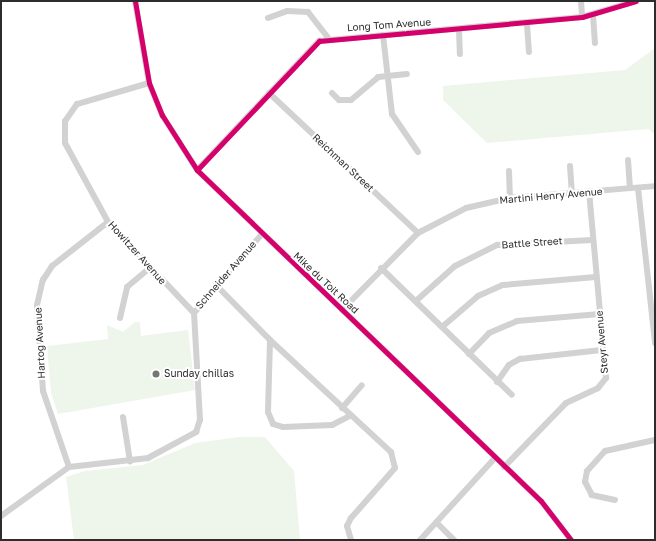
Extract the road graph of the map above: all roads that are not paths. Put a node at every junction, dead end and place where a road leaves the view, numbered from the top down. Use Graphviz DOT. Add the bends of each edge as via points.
graph roads {
  1 [pos="135,1"];
  2 [pos="581,1"];
  3 [pos="636,1"];
  4 [pos="593,15"];
  5 [pos="268,18"];
  6 [pos="582,18"];
  7 [pos="527,24"];
  8 [pos="459,29"];
  9 [pos="383,35"];
  10 [pos="328,38"];
  11 [pos="595,43"];
  12 [pos="529,52"];
  13 [pos="460,54"];
  14 [pos="407,74"];
  15 [pos="386,75"];
  16 [pos="149,83"];
  17 [pos="269,93"];
  18 [pos="332,93"];
  19 [pos="418,152"];
  20 [pos="628,160"];
  21 [pos="570,166"];
  22 [pos="197,170"];
  23 [pos="509,171"];
  24 [pos="655,186"];
  25 [pos="630,188"];
  26 [pos="638,188"];
  27 [pos="589,192"];
  28 [pos="572,193"];
  29 [pos="510,198"];
  30 [pos="108,222"];
  31 [pos="418,233"];
  32 [pos="261,235"];
  33 [pos="592,240"];
  34 [pos="150,268"];
  35 [pos="381,268"];
  36 [pos="596,277"];
  37 [pos="216,285"];
  38 [pos="417,300"];
  39 [pos="342,310"];
  40 [pos="194,313"];
  41 [pos="600,314"];
  42 [pos="120,318"];
  43 [pos="442,327"];
  44 [pos="270,340"];
  45 [pos="655,343"];
  46 [pos="602,350"];
  47 [pos="469,354"];
  48 [pos="497,382"];
  49 [pos="362,385"];
  50 [pos="512,394"];
  51 [pos="342,408"];
  52 [pos="350,416"];
  53 [pos="123,417"];
  54 [pos="655,440"];
  55 [pos="494,459"];
  56 [pos="130,461"];
  57 [pos="69,467"];
  58 [pos="504,467"];
  59 [pos="615,500"];
  60 [pos="1,516"];
  61 [pos="437,523"];
  62 [pos="351,540"];
  63 [pos="420,540"];
  64 [pos="454,540"];
  65 [pos="571,540"];
  1 -- 16 [label="street, Mike du Toit Road"];
  2 -- 6 [label="street"];
  3 -- 4 [label="street, Long Tom Avenue"];
  4 -- 6 [label="street, Long Tom Avenue"];
  4 -- 11 [label="street"];
  5 -- 10 [label="street" via="288,11 308,12"];
  6 -- 7 [label="street, Long Tom Avenue"];
  7 -- 8 [label="street, Long Tom Avenue"];
  7 -- 12 [label="street"];
  8 -- 9 [label="street, Long Tom Avenue"];
  8 -- 13 [label="street"];
  9 -- 10 [label="street, Long Tom Avenue"];
  9 -- 15 [label="street"];
  10 -- 17 [label="street, Long Tom Avenue" via="310,48"];
  14 -- 15 [label="street"];
  15 -- 18 [label="street" via="374,80 351,100 339,100"];
  15 -- 19 [label="street" via="392,114"];
  16 -- 22 [label="street, Mike du Toit Road" via="162,115"];
  16 -- 30 [label="street, Howitzer Avenue" via="77,104 65,121 65,143"];
  17 -- 22 [label="street, Long Tom Avenue"];
  17 -- 31 [label="street, Reichman Street"];
  20 -- 25 [label="street"];
  21 -- 28 [label="street"];
  22 -- 32 [label="street, Mike du Toit Road"];
  23 -- 29 [label="street"];
  24 -- 26 [label="street, Martini Henry Avenue"];
  25 -- 26 [label="street, Martini Henry Avenue"];
  25 -- 27 [label="street, Martini Henry Avenue"];
  26 -- 45 [label="street"];
  27 -- 28 [label="street, Martini Henry Avenue"];
  27 -- 33 [label="street, Steyr Avenue"];
  28 -- 29 [label="street, Martini Henry Avenue"];
  29 -- 31 [label="street, Martini Henry Avenue" via="466,208"];
  30 -- 34 [label="street, Howitzer Avenue"];
  30 -- 57 [label="street, Hartog Avenue" via="52,266 43,280 37,305 43,391"];
  31 -- 35 [label="street, Martini Henry Avenue"];
  32 -- 37 [label="street, Schneider Avenue"];
  32 -- 39 [label="street, Mike du Toit Road"];
  33 -- 36 [label="street, Steyr Avenue"];
  33 -- 38 [label="street, Battle Street" via="497,245 455,266"];
  34 -- 40 [label="street, Howitzer Avenue"];
  34 -- 42 [label="street" via="127,287"];
  35 -- 38 [label="street"];
  35 -- 39 [label="street, Martini Henry Avenue"];
  36 -- 41 [label="street, Steyr Avenue"];
  36 -- 43 [label="street" via="503,285 478,296"];
  37 -- 40 [label="street, Schneider Avenue"];
  37 -- 44 [label="street"];
  38 -- 43 [label="street"];
  39 -- 55 [label="street, Mike du Toit Road"];
  40 -- 56 [label="street, Schneider Avenue" via="199,427 192,437 174,447"];
  41 -- 46 [label="street, Steyr Avenue"];
  41 -- 47 [label="street" via="518,321 489,333"];
  43 -- 47 [label="street"];
  44 -- 51 [label="street"];
  44 -- 52 [label="street" via="268,412 273,424 283,427 332,425"];
  46 -- 48 [label="street" via="520,359 509,365"];
  46 -- 58 [label="street, Steyr Avenue" via="604,384 566,403"];
  47 -- 48 [label="street"];
  48 -- 50 [label="street"];
  49 -- 51 [label="street"];
  51 -- 52 [label="street"];
  52 -- 62 [label="street" via="391,452 395,468 350,518 347,526"];
  53 -- 56 [label="street"];
  54 -- 59 [label="street" via="605,451 587,471 585,482 592,495"];
  55 -- 58 [label="street, Mike du Toit Road"];
  55 -- 61 [label="street"];
  56 -- 57 [label="street, Schneider Avenue"];
  57 -- 60 [label="street"];
  58 -- 65 [label="street, Mike du Toit Road" via="541,501"];
  61 -- 63 [label="street"];
  61 -- 64 [label="street"];
}
